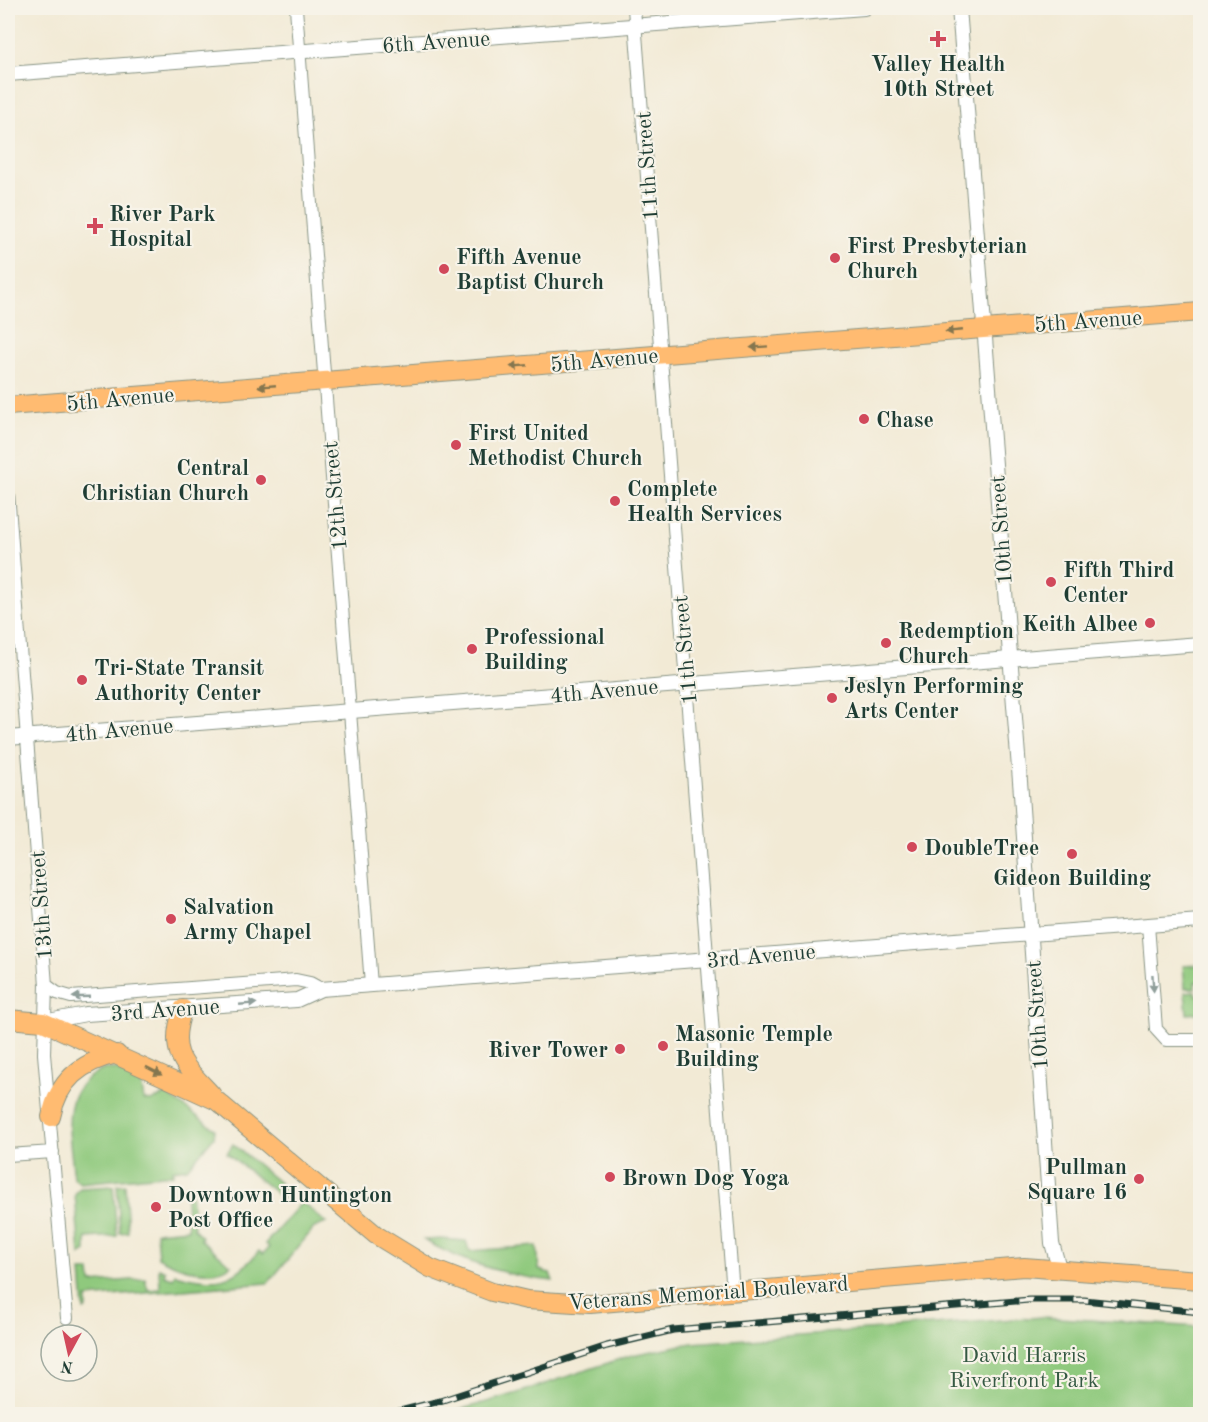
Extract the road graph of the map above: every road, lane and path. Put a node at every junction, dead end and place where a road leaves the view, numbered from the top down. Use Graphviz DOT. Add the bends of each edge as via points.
graph roads {
  1 [pos="296,8"];
  2 [pos="634,8"];
  3 [pos="864,8"];
  4 [pos="959,8"];
  5 [pos="636,25"];
  6 [pos="299,51"];
  7 [pos="8,74"];
  8 [pos="1200,312"];
  9 [pos="983,328"];
  10 [pos="661,354"];
  11 [pos="325,381"];
  12 [pos="8,406"];
  13 [pos="8,492"];
  14 [pos="1200,644"];
  15 [pos="1010,658"];
  16 [pos="687,684"];
  17 [pos="351,710"];
  18 [pos="27,736"];
  19 [pos="8,738"];
  20 [pos="1200,921"];
  21 [pos="1148,925"];
  22 [pos="1030,933"];
  23 [pos="709,958"];
  24 [pos="46,985"];
  25 [pos="371,986"];
  26 [pos="321,989"];
  27 [pos="183,1009"];
  28 [pos="8,1019"];
  29 [pos="43,1022"];
  30 [pos="1200,1040"];
  31 [pos="117,1054"];
  32 [pos="217,1101"];
  33 [pos="51,1117"];
  34 [pos="53,1152"];
  35 [pos="8,1155"];
  36 [pos="1059,1268"];
  37 [pos="1200,1280"];
  38 [pos="733,1293"];
  39 [pos="67,1318"];
  1 -- 6 [label="street, 12th Street"];
  2 -- 5 [label="street, 11th Street"];
  3 -- 5 [label="street, 6th Avenue"];
  4 -- 9 [label="street, 10th Street"];
  5 -- 6 [label="street, 6th Avenue"];
  5 -- 10 [label="street, 11th Street"];
  6 -- 7 [label="street, 6th Avenue"];
  6 -- 11 [label="street, 12th Street"];
  8 -- 9 [label="main road, 5th Avenue"];
  9 -- 10 [label="main road, 5th Avenue, one-way"];
  9 -- 15 [label="street, 10th Street"];
  10 -- 11 [label="main road, 5th Avenue, one-way"];
  10 -- 16 [label="street, 11th Street"];
  11 -- 12 [label="main road, 5th Avenue, one-way"];
  11 -- 17 [label="street, 12th Street"];
  13 -- 18 [label="street, 13th Street"];
  14 -- 15 [label="street, 4th Avenue"];
  15 -- 16 [label="street, 4th Avenue"];
  15 -- 22 [label="street, 10th Street"];
  16 -- 17 [label="street, 4th Avenue"];
  16 -- 23 [label="street, 11th Street"];
  17 -- 18 [label="street, 4th Avenue"];
  17 -- 25 [label="street, 12th Street"];
  18 -- 19 [label="street, 4th Avenue"];
  18 -- 24 [label="street, 13th Street"];
  20 -- 21 [label="street, 3rd Avenue"];
  21 -- 22 [label="street, 3rd Avenue"];
  21 -- 30 [label="street, one-way" via="1156,1029 1166,1040"];
  22 -- 23 [label="street, 3rd Avenue"];
  22 -- 36 [label="street, 10th Street" via="1052,1243"];
  23 -- 25 [label="street, 3rd Avenue"];
  23 -- 38 [label="street, 11th Street"];
  26 -- 24 [label="street, 3rd Avenue, one-way" via="296,980 71,997"];
  24 -- 29 [label="street, 13th Street"];
  25 -- 26 [label="street, 3rd Avenue"];
  27 -- 26 [label="street, 3rd Avenue, one-way" via="297,1000"];
  27 -- 29 [label="street, 3rd Avenue" via="86,1014"];
  27 -- 32 [label="main road" via="176,1032 177,1051 183,1065"];
  28 -- 29 [label="main road, 3rd Avenue"];
  29 -- 31 [label="main road, Veterans Memorial Boulevard"];
  29 -- 33 [label="street, 13th Street"];
  31 -- 32 [label="main road, Veterans Memorial Boulevard, one-way"];
  31 -- 33 [label="main road" via="92,1061 74,1072 58,1092"];
  32 -- 38 [label="main road, Veterans Memorial Boulevard" via="376,1235 464,1283 557,1304"];
  33 -- 34 [label="street, 13th Street"];
  34 -- 35 [label="street"];
  34 -- 39 [label="street, 13th Street"];
  36 -- 37 [label="main road, Veterans Memorial Boulevard"];
  36 -- 38 [label="main road, Veterans Memorial Boulevard" via="1024,1267"];
}
